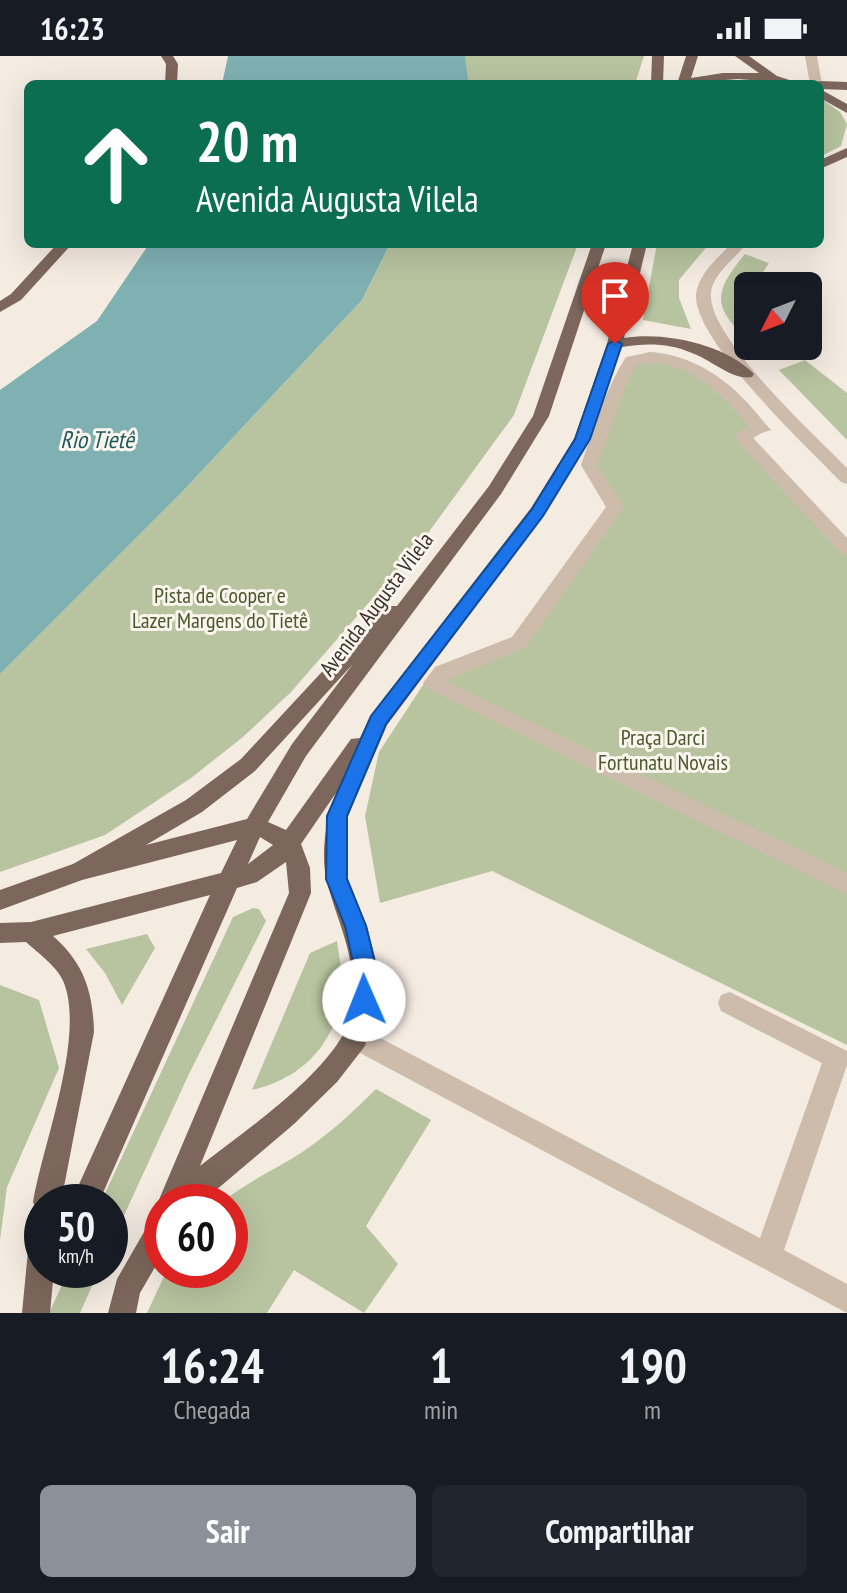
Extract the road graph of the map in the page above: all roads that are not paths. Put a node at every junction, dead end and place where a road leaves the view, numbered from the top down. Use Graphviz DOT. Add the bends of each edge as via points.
graph roads {
  1 [pos="167,56"];
  2 [pos="658,56"];
  3 [pos="692,56"];
  4 [pos="741,56"];
  5 [pos="811,56"];
  6 [pos="171,80"];
  7 [pos="657,80"];
  8 [pos="683,80"];
  9 [pos="699,80"];
  10 [pos="774,80"];
  11 [pos="784,80"];
  12 [pos="815,80"];
  13 [pos="824,85"];
  14 [pos="847,86"];
  15 [pos="824,95"];
  16 [pos="847,109"];
  17 [pos="847,152"];
  18 [pos="824,163"];
  19 [pos="61,248"];
  20 [pos="598,248"];
  21 [pos="639,248"];
  22 [pos="736,248"];
  23 [pos="0,308"];
  24 [pos="615,344"];
  25 [pos="746,374"];
  26 [pos="847,478"];
  27 [pos="847,549"];
  28 [pos="448,551"];
  29 [pos="378,721"];
  30 [pos="254,826"];
  31 [pos="289,843"];
  32 [pos="81,871"];
  33 [pos="227,881"];
  34 [pos="847,884"];
  35 [pos="0,900"];
  36 [pos="31,932"];
  37 [pos="0,933"];
  38 [pos="730,1003"];
  39 [pos="356,1038"];
  40 [pos="48,1184"];
  41 [pos="93,1184"];
  42 [pos="179,1184"];
  43 [pos="199,1184"];
  44 [pos="768,1256"];
  45 [pos="144,1259"];
  46 [pos="38,1288"];
  47 [pos="46,1288"];
  48 [pos="847,1299"];
  49 [pos="36,1309"];
  50 [pos="122,1313"];
  1 -- 6 [label="main road"];
  2 -- 7 [label="main road"];
  3 -- 8 [label="main road"];
  4 -- 11 [label="main road"];
  5 -- 12 [label="street"];
  9 -- 10 [label="main road"];
  13 -- 14 [label="main road"];
  15 -- 16 [label="main road"];
  17 -- 18 [label="main road"];
  19 -- 23 [label="main road"];
  20 -- 28 [label="main road, Avenida Augusta Vilela" via="541,416 495,490"];
  21 -- 24 [label="main road"];
  22 -- 25 [label="street" via="705,285 702,298"];
  24 -- 25 [label="main road" via="640,338 671,340"];
  24 -- 29 [label="main road" via="582,439 537,512"];
  25 -- 26 [label="street"];
  27 -- 34 [label="street" via="746,440 743,434 761,429 726,388 679,360 649,355 632,360 589,465 615,507 519,642 442,672 433,683"];
  28 -- 30 [label="main road, Avenida Augusta Vilela" via="299,750"];
  28 -- 32 [label="main road" via="248,765 194,806"];
  29 -- 31 [label="main road"];
  29 -- 39 [label="main road" via="337,816 337,879 364,962"];
  30 -- 31 [label="main road"];
  30 -- 32 [label="main road"];
  30 -- 33 [label="main road, Avenida Augusta Vilela"];
  31 -- 33 [label="main road" via="264,866"];
  31 -- 42 [label="main road" via="301,873 300,893"];
  32 -- 35 [label="main road"];
  33 -- 36 [label="main road"];
  33 -- 41 [label="main road, Avenida Augusta Vilela"];
  36 -- 37 [label="main road"];
  36 -- 40 [label="main road" via="59,956 76,982 82,1016 79,1054"];
  38 -- 44 [label="street" via="837,1057"];
  39 -- 43 [label="main road" via="296,1105"];
  39 -- 44 [label="street"];
  44 -- 48 [label="street"];
  45 -- 50 [label="main road" via="127,1289"];
  46 -- 49 [label="main road"];
  47 -- 49 [label="main road"];
}
